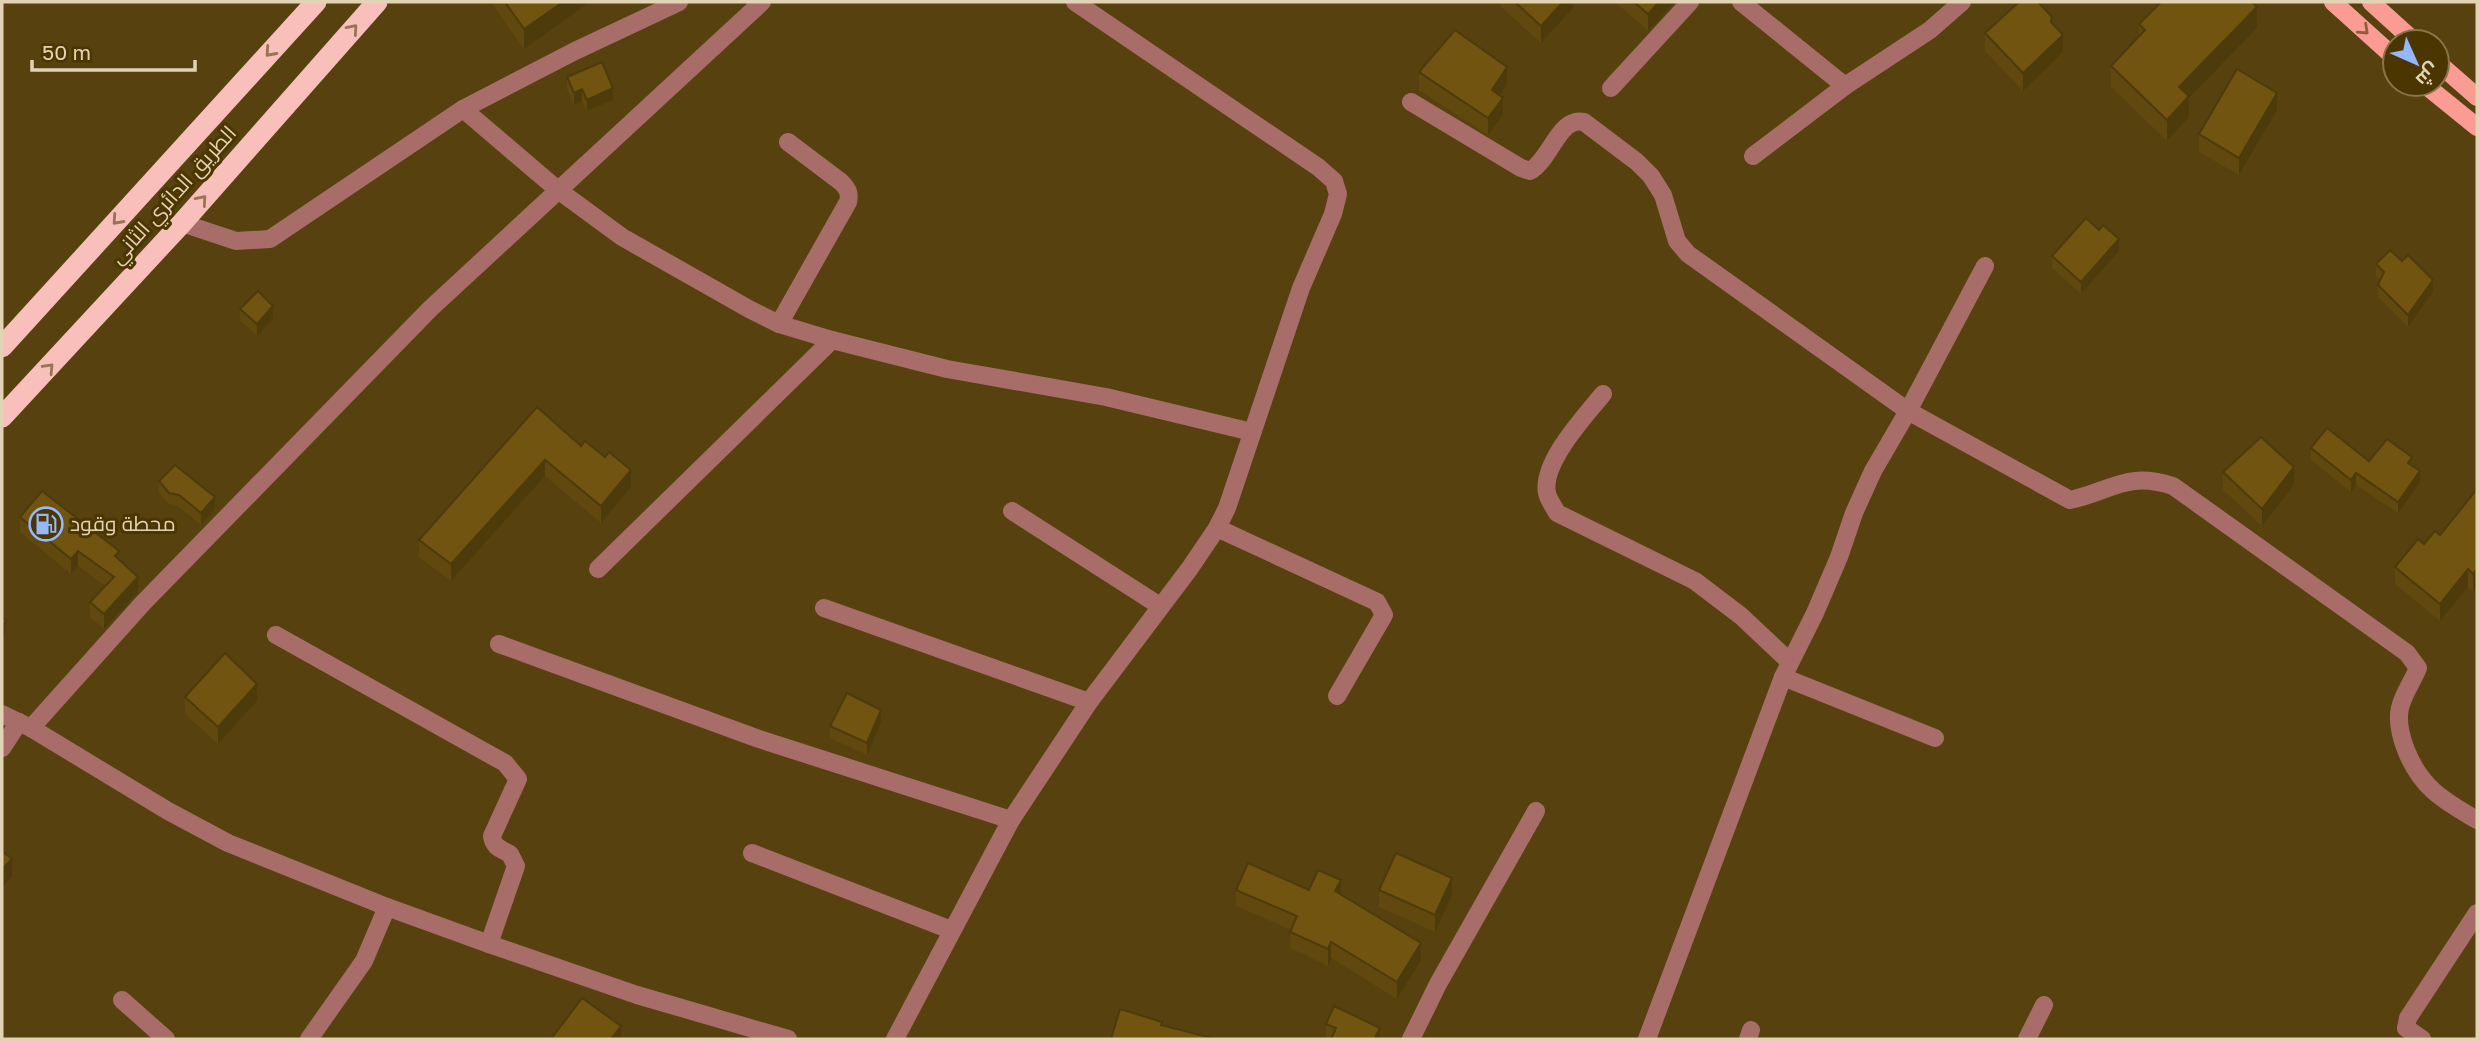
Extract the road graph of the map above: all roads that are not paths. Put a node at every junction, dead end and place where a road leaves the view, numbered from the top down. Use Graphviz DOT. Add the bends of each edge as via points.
graph roads {
  1 [pos="316,2"];
  2 [pos="377,2"];
  3 [pos="679,2"];
  4 [pos="762,2"];
  5 [pos="1075,2"];
  6 [pos="1689,2"];
  7 [pos="1741,2"];
  8 [pos="1962,2"];
  9 [pos="2333,2"];
  10 [pos="2381,4"];
  11 [pos="2402,28"];
  12 [pos="2381,45"];
  13 [pos="2451,74"];
  14 [pos="1845,86"];
  15 [pos="1611,88"];
  16 [pos="2477,97"];
  17 [pos="2441,98"];
  18 [pos="1411,102"];
  19 [pos="463,109"];
  20 [pos="2477,127"];
  21 [pos="788,142"];
  22 [pos="1753,156"];
  23 [pos="558,190"];
  24 [pos="182,223"];
  25 [pos="1985,266"];
  26 [pos="779,324"];
  27 [pos="832,340"];
  28 [pos="2,347"];
  29 [pos="1603,394"];
  30 [pos="1908,411"];
  31 [pos="2,417"];
  32 [pos="1252,432"];
  33 [pos="1012,511"];
  34 [pos="1217,528"];
  35 [pos="598,569"];
  36 [pos="1160,606"];
  37 [pos="824,608"];
  38 [pos="276,635"];
  39 [pos="499,644"];
  40 [pos="1786,670"];
  41 [pos="1337,696"];
  42 [pos="1089,702"];
  43 [pos="2,714"];
  44 [pos="25,725"];
  45 [pos="1935,738"];
  46 [pos="2,748"];
  47 [pos="1536,811"];
  48 [pos="1011,820"];
  49 [pos="2477,820"];
  50 [pos="752,853"];
  51 [pos="387,907"];
  52 [pos="2477,914"];
  53 [pos="951,930"];
  54 [pos="489,944"];
  55 [pos="122,1000"];
  56 [pos="2044,1005"];
  57 [pos="746,1034"];
  58 [pos="166,1039"];
  59 [pos="309,1039"];
  60 [pos="788,1039"];
  61 [pos="895,1039"];
  62 [pos="1411,1039"];
  63 [pos="1647,1039"];
  64 [pos="2027,1039"];
  65 [pos="2422,1039"];
  1 -- 28 [label="highway, الطريق الدائري الثاني, one-way"];
  24 -- 2 [label="highway, الطريق الدائري الثاني, one-way"];
  3 -- 19 [label="street"];
  4 -- 23 [label="street"];
  5 -- 32 [label="street" via="1334,181 1338,194 1334,214 1301,288"];
  6 -- 15 [label="street"];
  7 -- 14 [label="street"];
  8 -- 14 [label="street" via="1930,30"];
  9 -- 12 [label="main road, one-way"];
  10 -- 11 [label="main road"];
  13 -- 16 [label="main road"];
  14 -- 22 [label="street"];
  17 -- 20 [label="main road"];
  18 -- 30 [label="street" via="1530,170 1544,160 1569,123 1584,122 1651,176 1663,195 1677,242 1688,254"];
  19 -- 23 [label="street"];
  19 -- 24 [label="street" via="270,239 236,241"];
  21 -- 26 [label="street" via="841,182 849,195"];
  23 -- 26 [label="street" via="622,237"];
  23 -- 44 [label="street" via="430,309"];
  31 -- 24 [label="highway, الطريق الدائري الثاني, one-way"];
  25 -- 30 [label="street"];
  26 -- 27 [label="street"];
  27 -- 32 [label="street" via="947,369 1106,397"];
  27 -- 35 [label="street"];
  29 -- 40 [label="street" via="1573,430 1548,472 1547,494 1557,513 1695,581 1741,616"];
  30 -- 40 [label="street" via="1868,481 1815,613"];
  30 -- 49 [label="street" via="2070,500 2123,482 2153,480 2173,486 2363,620 2407,653 2418,668 2400,708 2400,736 2415,772 2451,805"];
  32 -- 34 [label="street"];
  33 -- 36 [label="street"];
  34 -- 36 [label="street"];
  34 -- 41 [label="street" via="1377,602 1384,615"];
  36 -- 42 [label="street"];
  37 -- 42 [label="street"];
  38 -- 54 [label="street" via="514,772 517,779 492,836 493,843 510,853 516,866"];
  39 -- 48 [label="street" via="759,739"];
  40 -- 45 [label="street"];
  40 -- 63 [label="street"];
  42 -- 48 [label="street"];
  43 -- 44 [label="street"];
  44 -- 46 [label="street"];
  44 -- 51 [label="street" via="228,843"];
  47 -- 62 [label="street"];
  48 -- 53 [label="street"];
  50 -- 53 [label="street"];
  51 -- 54 [label="street"];
  51 -- 59 [label="street" via="364,961"];
  52 -- 65 [label="street" via="2408,1018 2406,1028"];
  53 -- 61 [label="street"];
  54 -- 57 [label="street"];
  55 -- 58 [label="street"];
  56 -- 64 [label="street"];
  57 -- 60 [label="street"];
}
